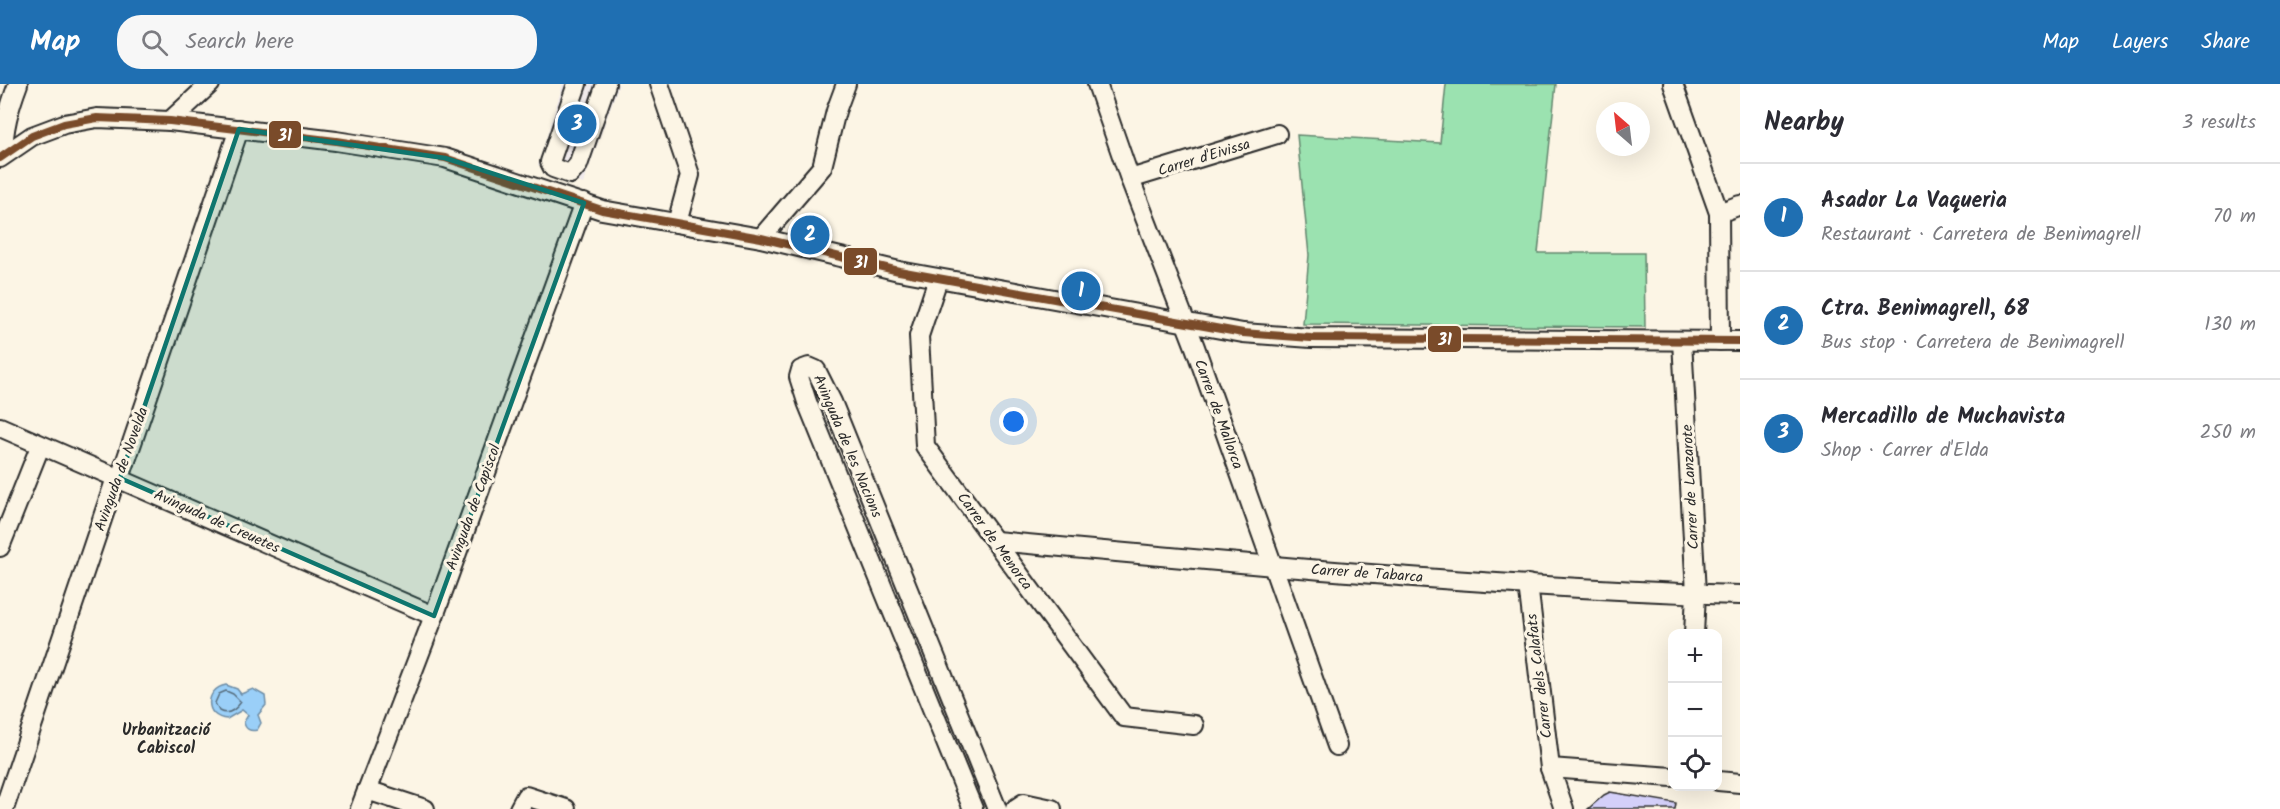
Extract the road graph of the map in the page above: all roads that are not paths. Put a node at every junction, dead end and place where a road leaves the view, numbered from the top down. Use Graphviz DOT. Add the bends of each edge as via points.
graph roads {
  1 [pos="210,84"];
  2 [pos="577,84"];
  3 [pos="606,84"];
  4 [pos="659,84"];
  5 [pos="846,84"];
  6 [pos="1097,84"];
  7 [pos="1673,84"];
  8 [pos="10,91"];
  9 [pos="170,121"];
  10 [pos="239,129"];
  11 [pos="1277,134"];
  12 [pos="2,157"];
  13 [pos="1131,179"];
  14 [pos="584,203"];
  15 [pos="1740,205"];
  16 [pos="1719,213"];
  17 [pos="677,223"];
  18 [pos="761,238"];
  19 [pos="938,279"];
  20 [pos="1185,323"];
  21 [pos="1682,341"];
  22 [pos="1720,341"];
  23 [pos="1740,341"];
  24 [pos="0,427"];
  25 [pos="38,445"];
  26 [pos="120,478"];
  27 [pos="995,541"];
  28 [pos="0,547"];
  29 [pos="1273,566"];
  30 [pos="1528,584"];
  31 [pos="1696,593"];
  32 [pos="1740,595"];
  33 [pos="434,616"];
  34 [pos="1694,629"];
  35 [pos="1194,726"];
  36 [pos="1337,746"];
  37 [pos="1550,768"];
  38 [pos="1668,777"];
  39 [pos="1722,781"];
  40 [pos="1740,783"];
  41 [pos="367,790"];
  42 [pos="4,809"];
  43 [pos="360,809"];
  44 [pos="425,809"];
  45 [pos="519,809"];
  46 [pos="566,809"];
  47 [pos="973,809"];
  48 [pos="997,809"];
  49 [pos="1015,809"];
  50 [pos="1052,809"];
  51 [pos="1564,809"];
  1 -- 9 [label="street"];
  2 -- 3 [label="street" via="550,162 552,168 570,174 578,165"];
  4 -- 17 [label="street" via="690,175"];
  5 -- 18 [label="street" via="822,167"];
  6 -- 13 [label="street, Carrer de Mallorca"];
  7 -- 16 [label="street"];
  8 -- 12 [label="street"];
  9 -- 10 [label="street"];
  9 -- 12 [label="street" via="97,118 64,124 32,136"];
  10 -- 14 [label="street" via="445,158"];
  10 -- 26 [label="street, Avinguda de Novelda"];
  11 -- 13 [label="street, Carrer d'Eivissa"];
  13 -- 20 [label="street, Carrer de Mallorca"];
  14 -- 17 [label="street" via="602,210"];
  14 -- 33 [label="street, Avinguda de Capiscol"];
  15 -- 16 [label="street"];
  16 -- 22 [label="street"];
  17 -- 18 [label="street"];
  18 -- 19 [label="street"];
  19 -- 20 [label="street"];
  19 -- 27 [label="street, Carrer de Menorca" via="919,336 925,446"];
  20 -- 21 [label="street" via="1243,333 1311,338"];
  20 -- 29 [label="street, Carrer de Mallorca"];
  21 -- 22 [label="street"];
  21 -- 31 [label="street, Carrer de Lanzarote"];
  22 -- 23 [label="street"];
  24 -- 25 [label="street, Avinguda de Creuetes"];
  25 -- 26 [label="street, Avinguda de Creuetes"];
  25 -- 28 [label="street"];
  26 -- 33 [label="street, Avinguda de Creuetes"];
  26 -- 42 [label="street, Avinguda de Novelda" via="114,484"];
  27 -- 29 [label="street, Carrer de Tabarca"];
  27 -- 35 [label="street, Carrer de Menorca" via="1124,717"];
  29 -- 30 [label="street, Carrer de Tabarca"];
  29 -- 36 [label="street, Carrer de Mallorca"];
  30 -- 31 [label="street, Carrer de Tabarca"];
  30 -- 37 [label="street, Carrer dels Calafats"];
  31 -- 32 [label="street, Carrer de Tabarca"];
  31 -- 34 [label="street, Carrer de Lanzarote"];
  33 -- 41 [label="street, Avinguda de Capiscol"];
  37 -- 38 [label="street"];
  37 -- 51 [label="street, Carrer dels Calafats"];
  39 -- 40 [label="street"];
  41 -- 43 [label="street, Avinguda de Capiscol"];
  41 -- 44 [label="street"];
  45 -- 46 [label="street" via="526,796"];
  47 -- 48 [label="street, Avinguda de les Nacions" via="807,402 799,377 801,370 816,369 832,402"];
  49 -- 50 [label="street" via="1024,803"];
}
